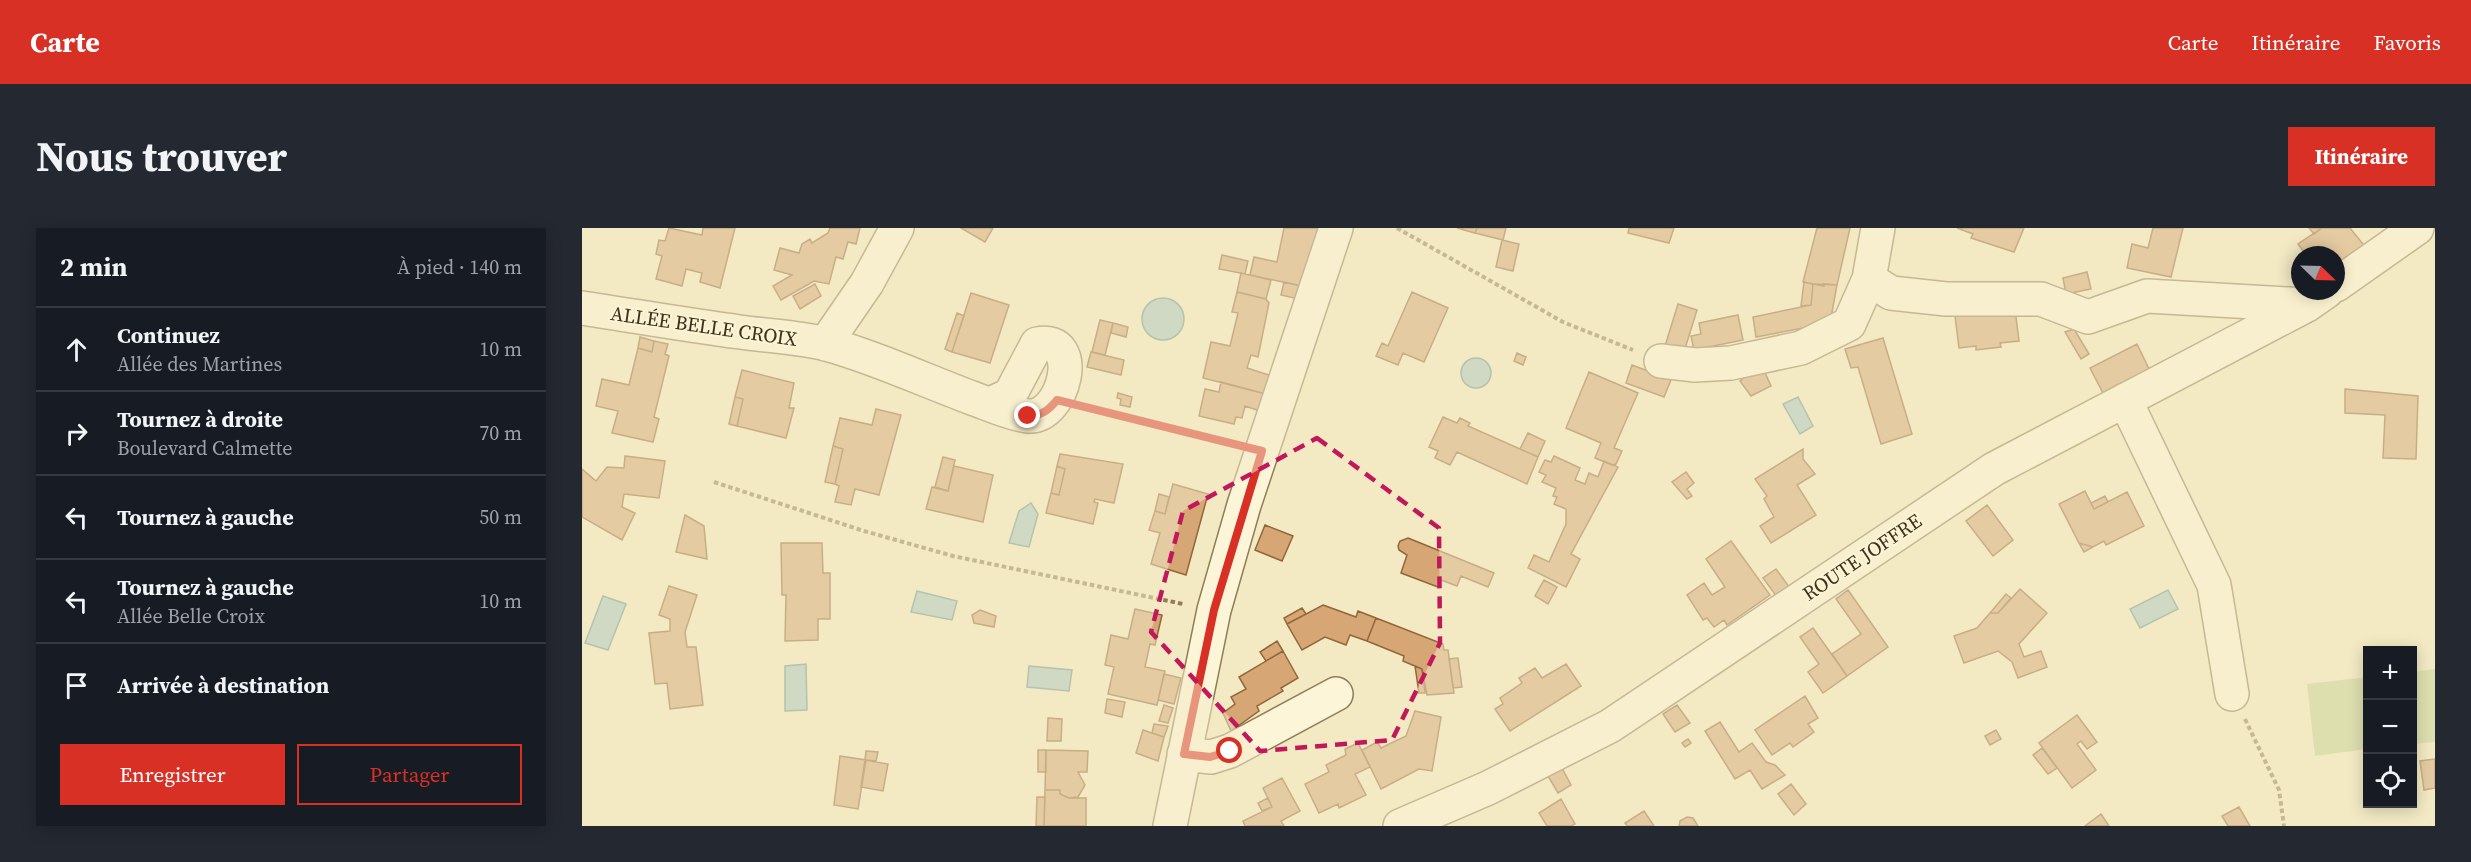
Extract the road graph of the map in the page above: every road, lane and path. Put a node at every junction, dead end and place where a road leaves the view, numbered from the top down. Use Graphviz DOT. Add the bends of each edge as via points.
graph roads {
  1 [pos="897,228"];
  2 [pos="1336,228"];
  3 [pos="1397,228"];
  4 [pos="1878,228"];
  5 [pos="2417,228"];
  6 [pos="1869,279"];
  7 [pos="2345,279"];
  8 [pos="2291,298"];
  9 [pos="2313,300"];
  10 [pos="582,308"];
  11 [pos="825,344"];
  12 [pos="1661,361"];
  13 [pos="1057,400"];
  14 [pos="2125,400"];
  15 [pos="990,404"];
  16 [pos="1262,451"];
  17 [pos="714,482"];
  18 [pos="1214,610"];
  19 [pos="1336,694"];
  20 [pos="2232,694"];
  21 [pos="1184,754"];
  22 [pos="1159,823"];
  23 [pos="1401,826"];
  24 [pos="2284,826"];
  1 -- 11 [label="street, ALLÉE BELLE CROIX" via="867,284"];
  2 -- 16 [label="street"];
  3 -- 12 [label="path" via="1563,322"];
  4 -- 6 [label="street"];
  5 -- 7 [label="street"];
  6 -- 8 [label="street" via="1890,293 1947,299 2041,299 2088,317 2147,296"];
  6 -- 12 [label="street" via="1849,324 1801,348 1731,363 1695,365"];
  9 -- 14 [label="street, ROUTE JOFFRE"];
  10 -- 11 [label="street, ALLÉE BELLE CROIX"];
  11 -- 15 [label="street, ALLÉE BELLE CROIX"];
  13 -- 15 [label="street, ALLÉE BELLE CROIX" via="1049,410 1034,416"];
  13 -- 15 [label="street" via="1065,370 1064,353 1048,342 1037,344 1031,352 1010,395"];
  13 -- 16 [label="path"];
  14 -- 20 [label="street" via="2214,585"];
  14 -- 23 [label="street, ROUTE JOFFRE" via="1994,469 1610,726 1488,788"];
  16 -- 18 [label="street"];
  17 -- 18 [label="path" via="953,556"];
  18 -- 21 [label="street"];
  19 -- 21 [label="street" via="1230,751 1210,757"];
  20 -- 24 [label="path" via="2279,790"];
  21 -- 22 [label="street"];
}
